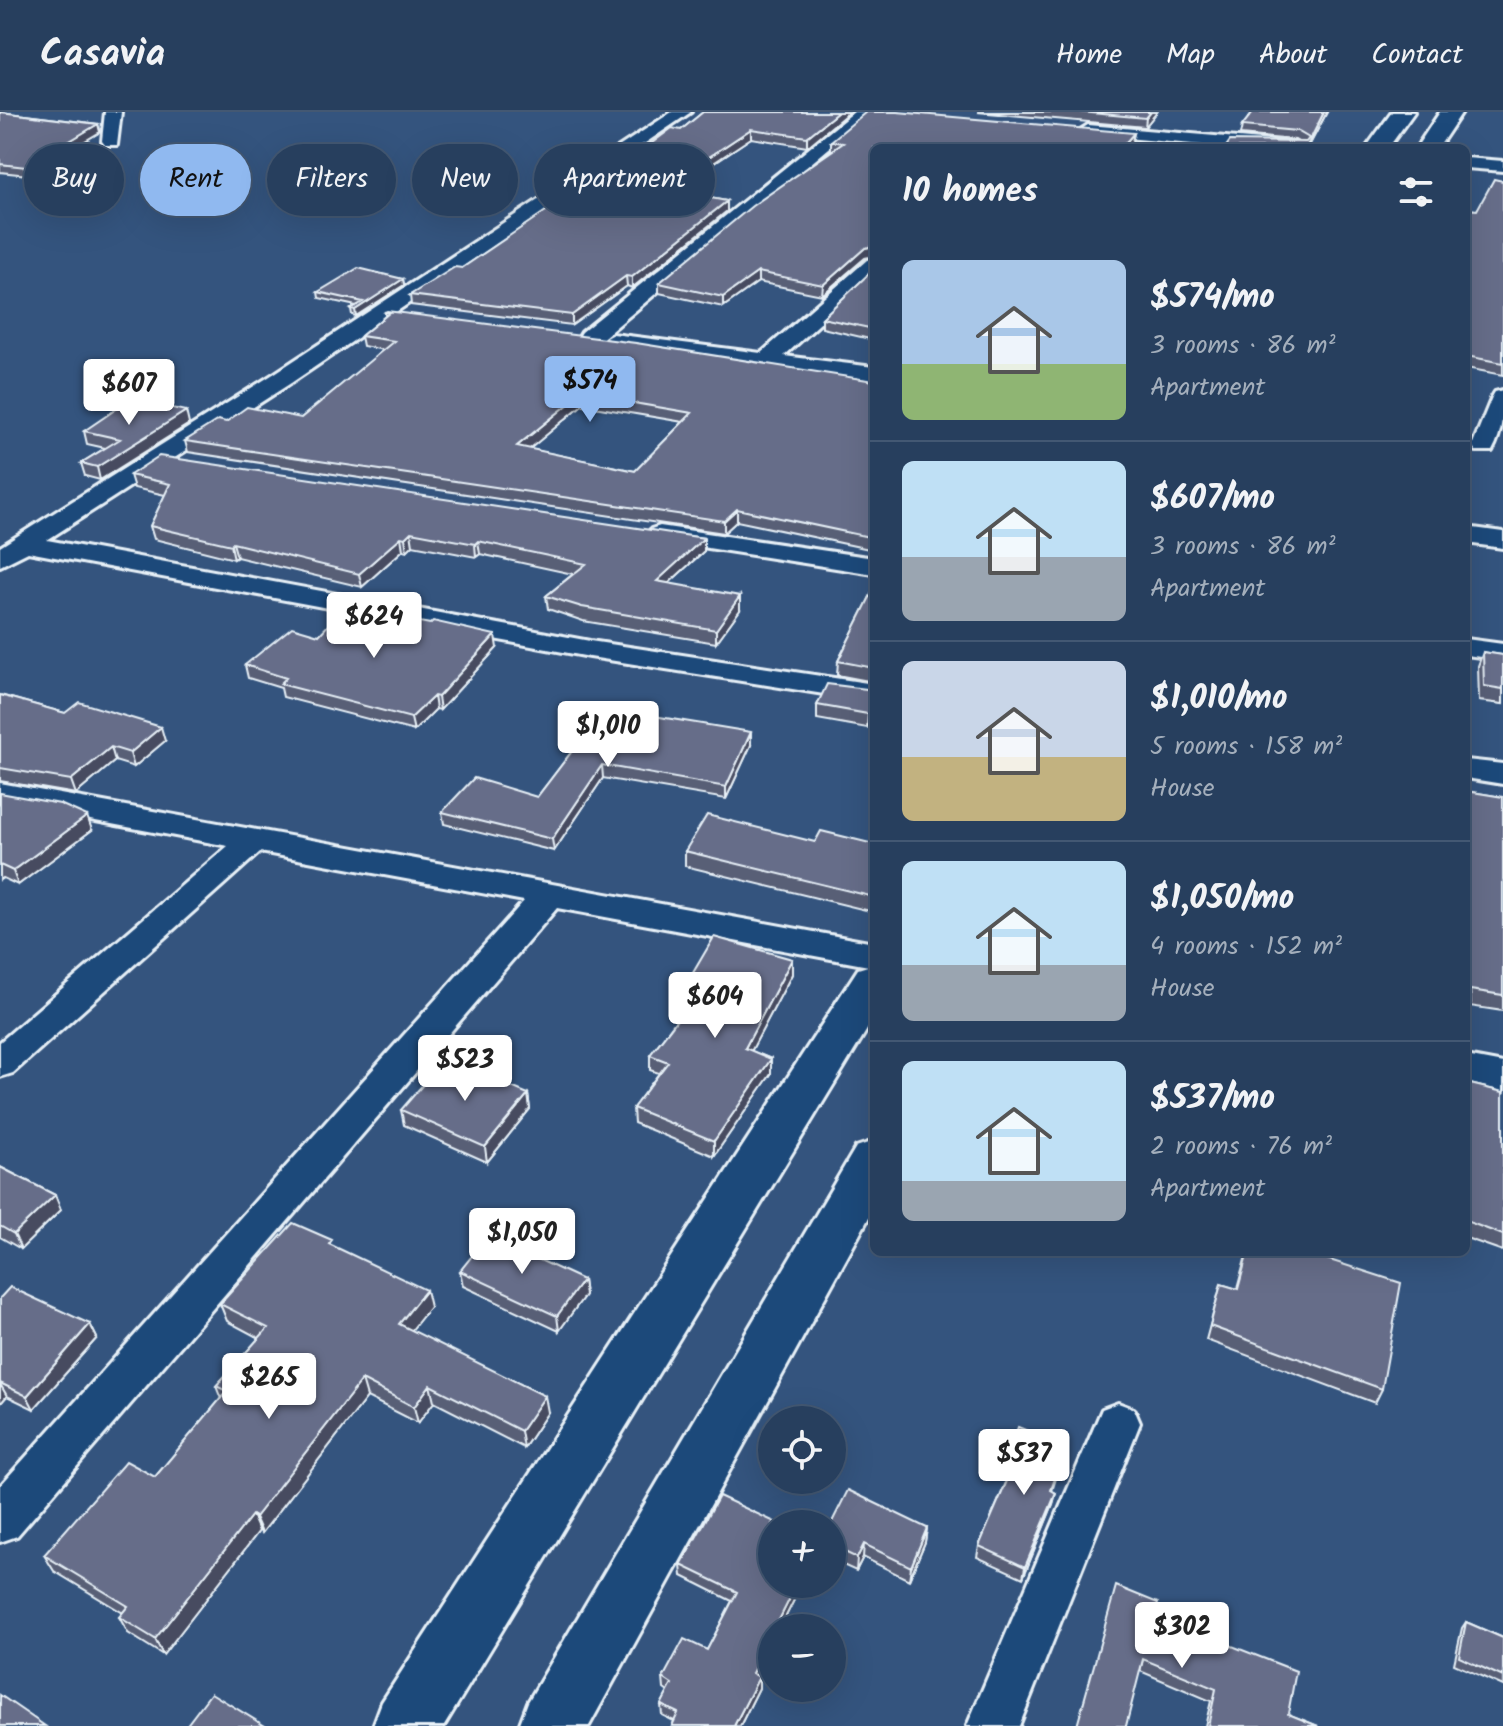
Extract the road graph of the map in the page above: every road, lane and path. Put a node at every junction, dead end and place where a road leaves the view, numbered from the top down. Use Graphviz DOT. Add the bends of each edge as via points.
graph roads {
  1 [pos="113,112"];
  2 [pos="683,112"];
  3 [pos="864,112"];
  4 [pos="1403,112"];
  5 [pos="1451,112"];
  6 [pos="1063,128"];
  7 [pos="111,141"];
  8 [pos="1202,144"];
  9 [pos="1380,144"];
  10 [pos="1430,144"];
  11 [pos="1470,163"];
  12 [pos="1503,166"];
  13 [pos="870,268"];
  14 [pos="384,311"];
  15 [pos="415,315"];
  16 [pos="766,360"];
  17 [pos="870,373"];
  18 [pos="1503,397"];
  19 [pos="1484,446"];
  20 [pos="158,458"];
  21 [pos="189,462"];
  22 [pos="640,531"];
  23 [pos="1470,536"];
  24 [pos="1503,540"];
  25 [pos="11,551"];
  26 [pos="870,565"];
  27 [pos="1470,648"];
  28 [pos="1503,652"];
  29 [pos="870,692"];
  30 [pos="1470,770"];
  31 [pos="1503,774"];
  32 [pos="0,793"];
  33 [pos="254,840"];
  34 [pos="550,894"];
  35 [pos="870,954"];
  36 [pos="870,986"];
  37 [pos="0,1063"];
  38 [pos="1470,1071"];
  39 [pos="1503,1077"];
  40 [pos="870,1168"];
  41 [pos="1118,1423"];
  42 [pos="0,1520"];
  43 [pos="406,1726"];
  44 [pos="552,1726"];
  45 [pos="993,1726"];
  1 -- 7 [label="street"];
  2 -- 14 [label="street"];
  3 -- 16 [label="street" via="582,336"];
  4 -- 9 [label="main road"];
  5 -- 10 [label="main road"];
  6 -- 8 [label="street"];
  11 -- 12 [label="street"];
  13 -- 16 [label="street"];
  14 -- 15 [label="street"];
  14 -- 20 [label="street"];
  16 -- 17 [label="street"];
  18 -- 19 [label="street"];
  20 -- 21 [label="street"];
  20 -- 25 [label="street"];
  22 -- 26 [label="street"];
  23 -- 24 [label="street"];
  25 -- 29 [label="street"];
  27 -- 28 [label="street"];
  30 -- 31 [label="street"];
  32 -- 33 [label="street"];
  33 -- 34 [label="street"];
  33 -- 37 [label="street"];
  34 -- 35 [label="street"];
  34 -- 42 [label="street"];
  36 -- 43 [label="main road"];
  38 -- 39 [label="street"];
  40 -- 44 [label="main road"];
  41 -- 45 [label="street"];
}
